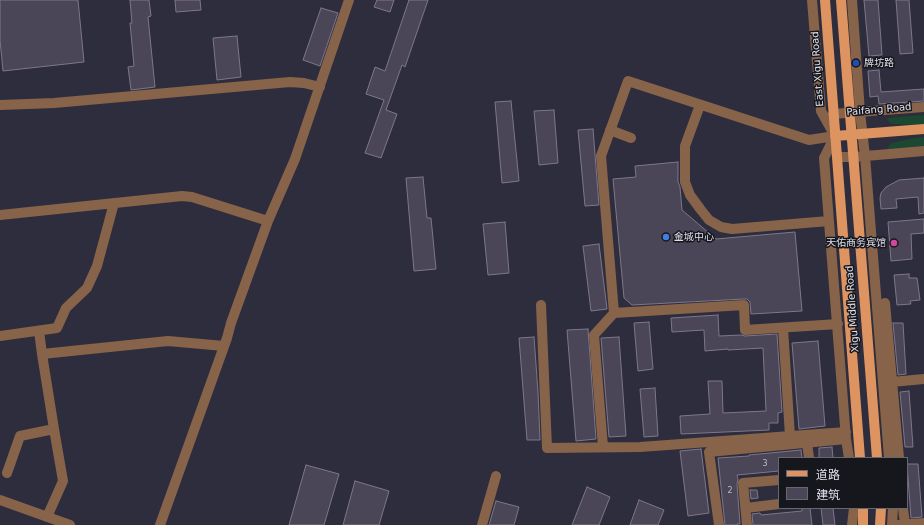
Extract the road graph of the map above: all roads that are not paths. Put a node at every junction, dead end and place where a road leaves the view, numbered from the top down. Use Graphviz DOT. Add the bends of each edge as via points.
graph roads {
  1 [pos="349,0"];
  2 [pos="812,0"];
  3 [pos="825,0"];
  4 [pos="841,0"];
  5 [pos="852,0"];
  6 [pos="320,87"];
  7 [pos="0,105"];
  8 [pos="700,105"];
  9 [pos="924,107"];
  10 [pos="855,112"];
  11 [pos="834,114"];
  12 [pos="924,129"];
  13 [pos="610,130"];
  14 [pos="863,134"];
  15 [pos="852,135"];
  16 [pos="835,136"];
  17 [pos="631,138"];
  18 [pos="924,151"];
  19 [pos="865,156"];
  20 [pos="837,157"];
  21 [pos="854,157"];
  22 [pos="114,203"];
  23 [pos="0,215"];
  24 [pos="829,221"];
  25 [pos="268,222"];
  26 [pos="885,303"];
  27 [pos="541,305"];
  28 [pos="614,313"];
  29 [pos="838,324"];
  30 [pos="782,328"];
  31 [pos="39,331"];
  32 [pos="0,336"];
  33 [pos="224,346"];
  34 [pos="42,354"];
  35 [pos="924,379"];
  36 [pos="892,382"];
  37 [pos="54,429"];
  38 [pos="846,435"];
  39 [pos="790,436"];
  40 [pos="875,436"];
  41 [pos="858,438"];
  42 [pos="807,443"];
  43 [pos="603,447"];
  44 [pos="809,457"];
  45 [pos="849,457"];
  46 [pos="860,457"];
  47 [pos="877,457"];
  48 [pos="889,457"];
  49 [pos="899,457"];
  50 [pos="7,473"];
  51 [pos="496,476"];
  52 [pos="778,480"];
  53 [pos="0,500"];
  54 [pos="778,504"];
  55 [pos="746,508"];
  56 [pos="854,509"];
  57 [pos="863,509"];
  58 [pos="881,509"];
  59 [pos="893,509"];
  60 [pos="904,509"];
  61 [pos="47,517"];
  62 [pos="924,522"];
  63 [pos="902,524"];
  64 [pos="70,525"];
  65 [pos="160,525"];
  66 [pos="482,525"];
  67 [pos="719,525"];
  68 [pos="747,525"];
  69 [pos="852,525"];
  70 [pos="863,525"];
  71 [pos="880,525"];
  72 [pos="892,525"];
  1 -- 6 [label="street"];
  2 -- 16 [label="street" via="821,111"];
  3 -- 11 [label="main road, East Xigu Road"];
  4 -- 10 [label="main road"];
  5 -- 10 [label="street"];
  6 -- 7 [label="street" via="290,82 54,103"];
  6 -- 25 [label="street" via="295,159"];
  8 -- 13 [label="street" via="628,81"];
  8 -- 16 [label="street" via="809,140"];
  8 -- 24 [label="street" via="686,146 685,182 690,195 709,220 721,227 732,229"];
  9 -- 10 [label="street, Paifang Road"];
  10 -- 11 [label="street, Paifang Road"];
  10 -- 14 [label="street"];
  10 -- 15 [label="main road"];
  11 -- 16 [label="main road, East Xigu Road"];
  12 -- 14 [label="main road"];
  13 -- 17 [label="street"];
  13 -- 28 [label="street" via="601,156"];
  14 -- 15 [label="main road"];
  14 -- 19 [label="street"];
  15 -- 16 [label="main road"];
  15 -- 21 [label="main road, Xigu Middle Road"];
  16 -- 20 [label="main road, Xigu Middle Road"];
  16 -- 24 [label="street" via="824,158"];
  18 -- 19 [label="street"];
  19 -- 21 [label="street"];
  19 -- 48 [label="street"];
  20 -- 21 [label="street"];
  20 -- 41 [label="main road, Xigu Middle Road"];
  21 -- 40 [label="main road, Xigu Middle Road"];
  22 -- 23 [label="street"];
  22 -- 25 [label="street" via="192,197"];
  22 -- 31 [label="street" via="97,266 87,288 66,308 57,328"];
  24 -- 29 [label="street"];
  25 -- 33 [label="street"];
  26 -- 36 [label="street"];
  27 -- 43 [label="street" via="548,448"];
  28 -- 30 [label="street" via="744,305 746,330"];
  28 -- 43 [label="street" via="594,335"];
  29 -- 30 [label="street"];
  29 -- 38 [label="street"];
  30 -- 39 [label="street"];
  31 -- 32 [label="street"];
  31 -- 34 [label="street"];
  33 -- 34 [label="street" via="168,341"];
  33 -- 65 [label="street"];
  34 -- 37 [label="street"];
  35 -- 36 [label="street"];
  36 -- 49 [label="street"];
  37 -- 50 [label="street" via="20,436"];
  37 -- 61 [label="street" via="63,481"];
  38 -- 39 [label="street"];
  38 -- 42 [label="street"];
  38 -- 45 [label="street"];
  39 -- 43 [label="street" via="640,447"];
  40 -- 41 [label="main road"];
  40 -- 47 [label="main road, Xigu Middle Road"];
  41 -- 46 [label="main road, Xigu Middle Road"];
  42 -- 44 [label="street"];
  42 -- 67 [label="street" via="709,452"];
  51 -- 66 [label="street"];
  52 -- 55 [label="street" via="743,483"];
  53 -- 61 [label="street"];
  54 -- 55 [label="street"];
  55 -- 68 [label="street"];
  56 -- 69 [label="street"];
  57 -- 70 [label="main road"];
  58 -- 71 [label="main road"];
  59 -- 72 [label="street"];
  60 -- 63 [label="street"];
  61 -- 64 [label="street"];
  62 -- 63 [label="street"];
}
